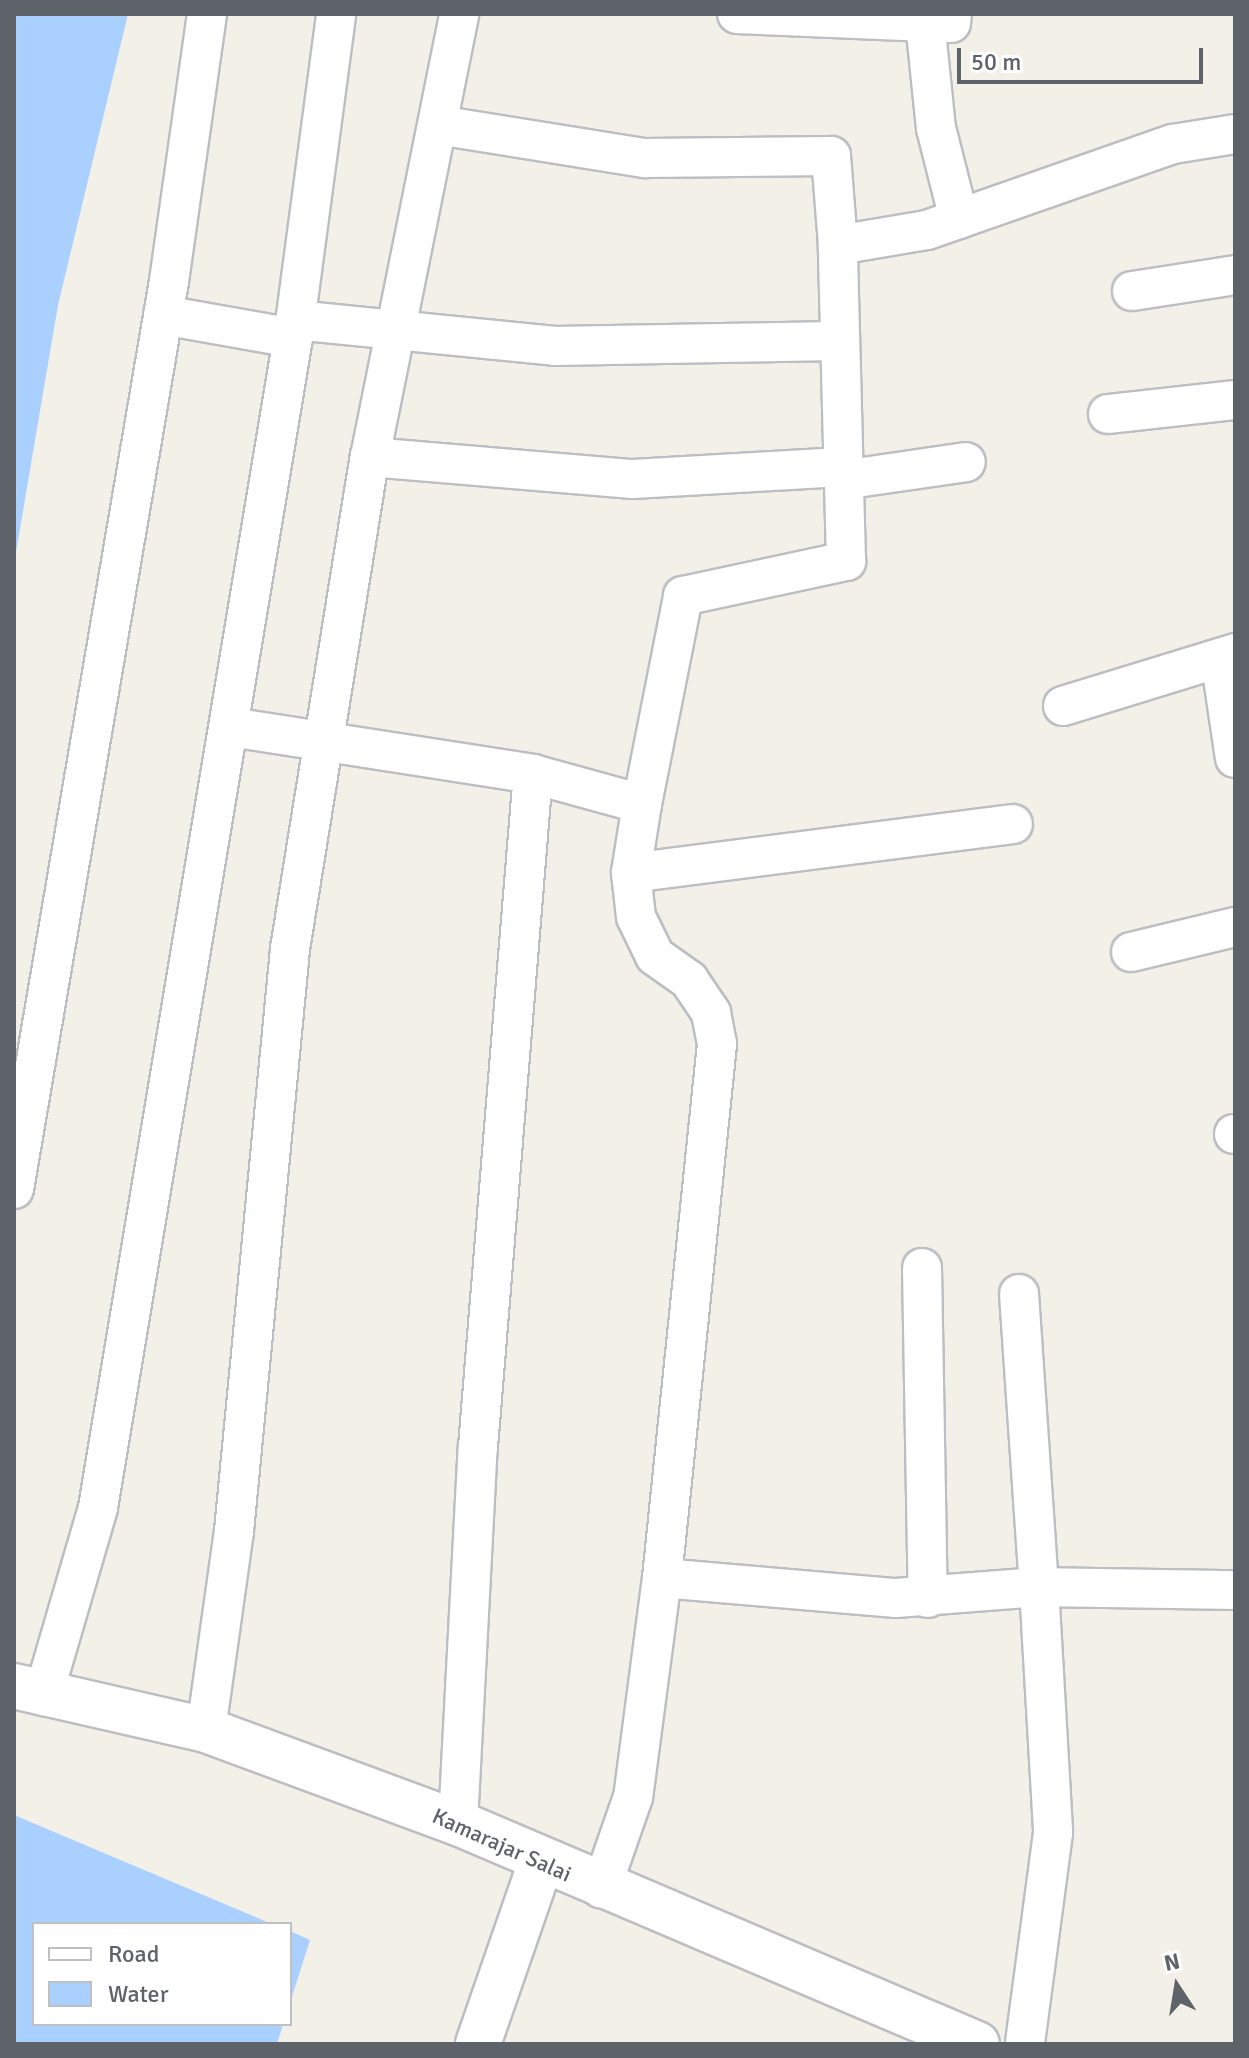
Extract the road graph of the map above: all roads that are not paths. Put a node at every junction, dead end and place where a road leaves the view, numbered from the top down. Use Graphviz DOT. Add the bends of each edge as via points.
graph roads {
  1 [pos="207,14"];
  2 [pos="336,14"];
  3 [pos="459,14"];
  4 [pos="737,14"];
  5 [pos="938,18"];
  6 [pos="438,125"];
  7 [pos="1235,134"];
  8 [pos="959,219"];
  9 [pos="838,245"];
  10 [pos="1235,275"];
  11 [pos="1132,291"];
  12 [pos="163,315"];
  13 [pos="294,329"];
  14 [pos="397,332"];
  15 [pos="838,341"];
  16 [pos="1235,400"];
  17 [pos="1108,414"];
  18 [pos="370,457"];
  19 [pos="966,462"];
  20 [pos="842,473"];
  21 [pos="1228,655"];
  22 [pos="1063,706"];
  23 [pos="230,727"];
  24 [pos="327,743"];
  25 [pos="1235,758"];
  26 [pos="533,774"];
  27 [pos="642,804"];
  28 [pos="1013,824"];
  29 [pos="631,873"];
  30 [pos="1235,927"];
  31 [pos="1131,952"];
  32 [pos="14,1189"];
  33 [pos="922,1268"];
  34 [pos="1019,1294"];
  35 [pos="662,1578"];
  36 [pos="1039,1587"];
  37 [pos="1235,1590"];
  38 [pos="928,1598"];
  39 [pos="28,1691"];
  40 [pos="206,1730"];
  41 [pos="458,1823"];
  42 [pos="541,1862"];
  43 [pos="601,1889"];
  44 [pos="912,2032"];
  45 [pos="478,2044"];
  46 [pos="977,2044"];
  47 [pos="1025,2044"];
  1 -- 12 [label="street"];
  2 -- 13 [label="street"];
  3 -- 6 [label="street"];
  4 -- 5 [label="street"];
  5 -- 8 [label="street" via="936,128"];
  6 -- 9 [label="street" via="645,158 831,156"];
  6 -- 14 [label="street"];
  7 -- 8 [label="street" via="1173,144"];
  8 -- 9 [label="street"];
  9 -- 15 [label="street"];
  10 -- 11 [label="street"];
  12 -- 13 [label="street"];
  12 -- 32 [label="street"];
  13 -- 14 [label="street"];
  13 -- 23 [label="street"];
  14 -- 15 [label="street" via="555,346"];
  14 -- 18 [label="street"];
  15 -- 20 [label="street"];
  16 -- 17 [label="street"];
  18 -- 20 [label="street" via="633,479"];
  18 -- 24 [label="street"];
  19 -- 20 [label="street"];
  20 -- 27 [label="street" via="846,561 689,593 677,604"];
  21 -- 22 [label="street"];
  21 -- 25 [label="street"];
  23 -- 24 [label="street"];
  23 -- 39 [label="street" via="98,1508"];
  24 -- 26 [label="street"];
  24 -- 40 [label="street" via="290,949 234,1531"];
  26 -- 27 [label="street"];
  26 -- 41 [label="street" via="478,1447"];
  27 -- 29 [label="street"];
  28 -- 29 [label="street"];
  29 -- 35 [label="street" via="636,917 655,956 689,980 711,1013 717,1044"];
  30 -- 31 [label="street"];
  33 -- 38 [label="street"];
  34 -- 36 [label="street"];
  35 -- 38 [label="street"];
  35 -- 43 [label="street" via="633,1797"];
  36 -- 37 [label="street"];
  36 -- 38 [label="street"];
  36 -- 47 [label="street" via="1053,1833"];
  39 -- 40 [label="main road, Kamarajar Salai"];
  40 -- 41 [label="main road, Kamarajar Salai"];
  41 -- 42 [label="main road, Kamarajar Salai"];
  42 -- 43 [label="main road, Kamarajar Salai"];
  42 -- 45 [label="main road"];
  43 -- 44 [label="main road, Kamarajar Salai"];
  44 -- 46 [label="main road, Kamarajar Salai"];
}
